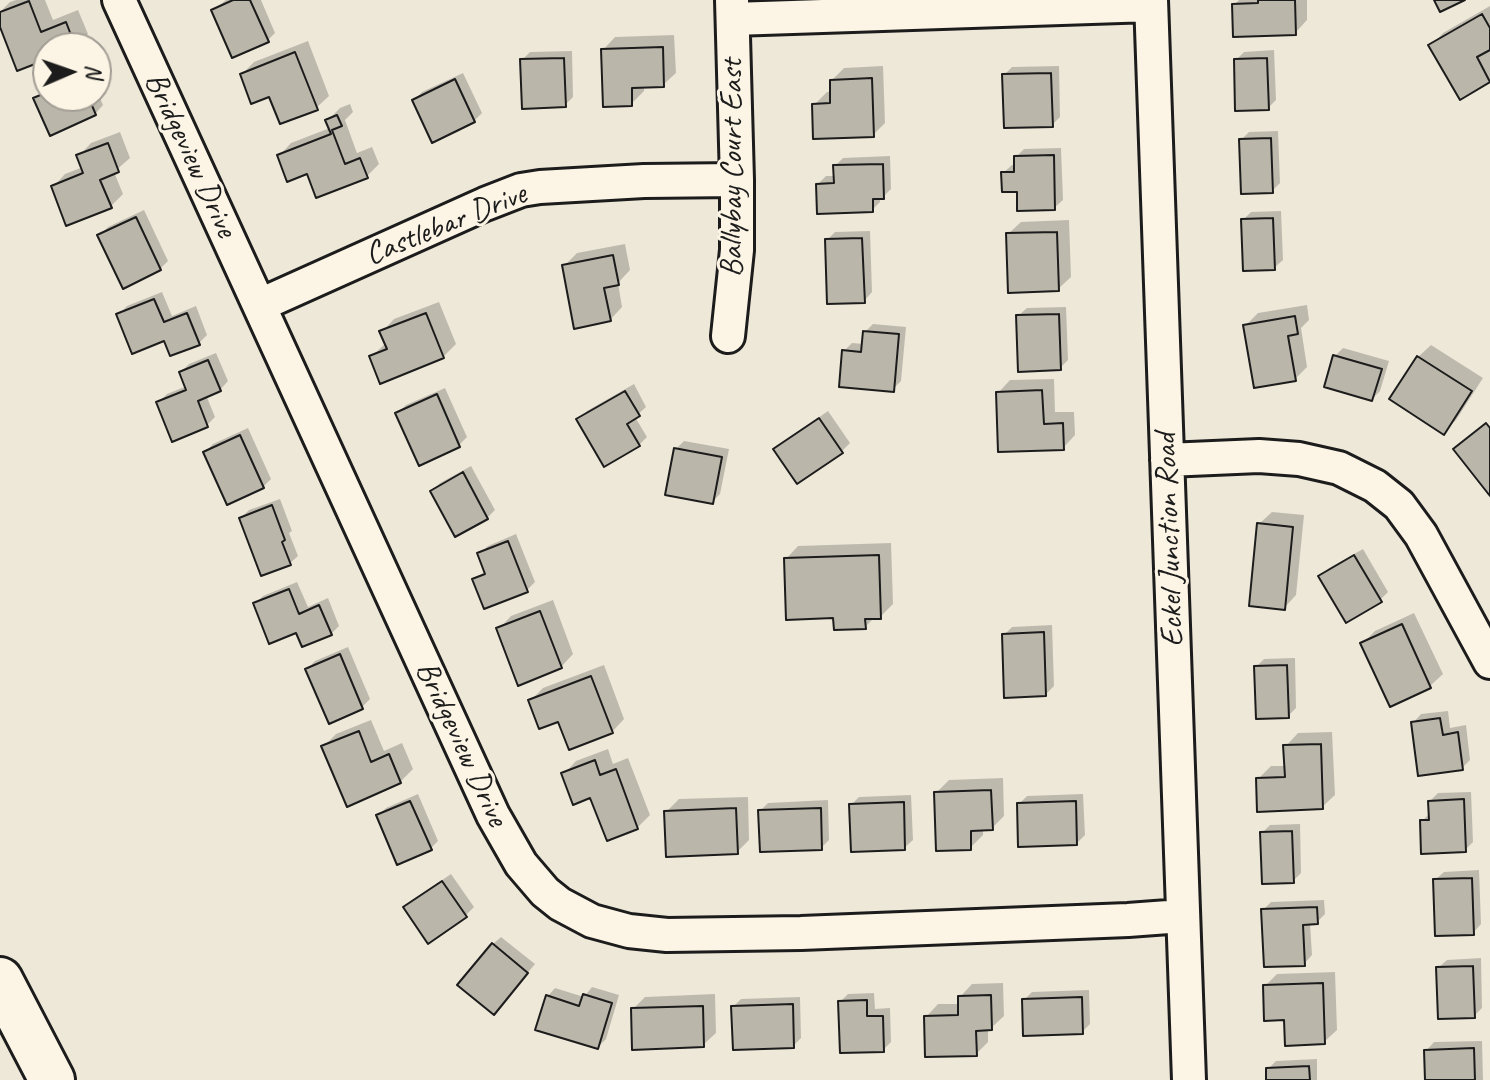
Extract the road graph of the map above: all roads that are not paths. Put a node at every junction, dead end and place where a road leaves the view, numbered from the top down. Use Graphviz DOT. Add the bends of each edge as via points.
graph roads {
  1 [pos="119,0"];
  2 [pos="1151,3"];
  3 [pos="733,10"];
  4 [pos="737,180"];
  5 [pos="260,305"];
  6 [pos="728,336"];
  7 [pos="1167,460"];
  8 [pos="1490,662"];
  9 [pos="1182,916"];
  10 [pos="0,980"];
  11 [pos="52,1080"];
  12 [pos="1189,1080"];
  1 -- 5 [label="street, Bridgeview Drive"];
  2 -- 3 [label="street"];
  2 -- 7 [label="street, Eckel Junction Road"];
  3 -- 4 [label="street, Ballybay Court East"];
  4 -- 5 [label="street, Castlebar Drive" via="521,190"];
  4 -- 6 [label="street, Ballybay Court East" via="737,250"];
  5 -- 9 [label="street, Bridgeview Drive" via="493,815 521,864 560,904 592,921 667,935"];
  7 -- 8 [label="street" via="1299,459 1339,468 1375,486 1399,505 1421,535"];
  7 -- 9 [label="street, Eckel Junction Road"];
  9 -- 12 [label="street, Eckel Junction Road"];
  10 -- 11 [label="highway"];
}
